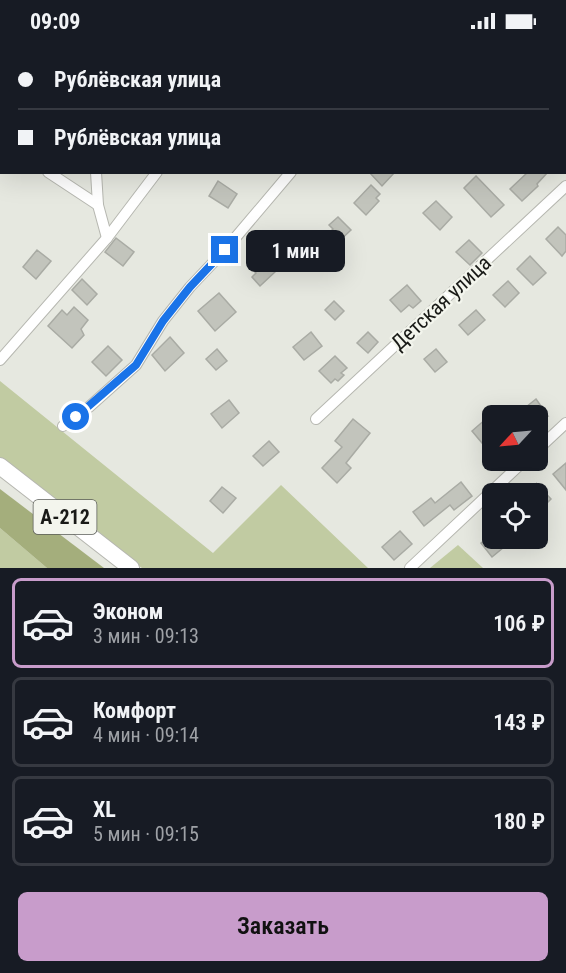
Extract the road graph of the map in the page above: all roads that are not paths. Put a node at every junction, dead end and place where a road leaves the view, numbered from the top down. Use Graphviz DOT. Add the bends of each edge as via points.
graph roads {
  1 [pos="51,174"];
  2 [pos="96,174"];
  3 [pos="156,174"];
  4 [pos="289,174"];
  5 [pos="566,186"];
  6 [pos="98,205"];
  7 [pos="107,238"];
  8 [pos="0,360"];
  9 [pos="316,419"];
  10 [pos="566,423"];
  11 [pos="63,426"];
  12 [pos="548,440"];
  13 [pos="0,466"];
  14 [pos="513,471"];
  15 [pos="131,568"];
  16 [pos="410,568"];
  1 -- 6 [label="street"];
  2 -- 6 [label="street"];
  3 -- 7 [label="street"];
  4 -- 11 [label="street" via="163,321 136,365"];
  5 -- 9 [label="street, Детская улица"];
  6 -- 7 [label="street"];
  7 -- 8 [label="street"];
  10 -- 12 [label="street"];
  13 -- 15 [label="highway, А-212"];
  14 -- 16 [label="street"];
}
